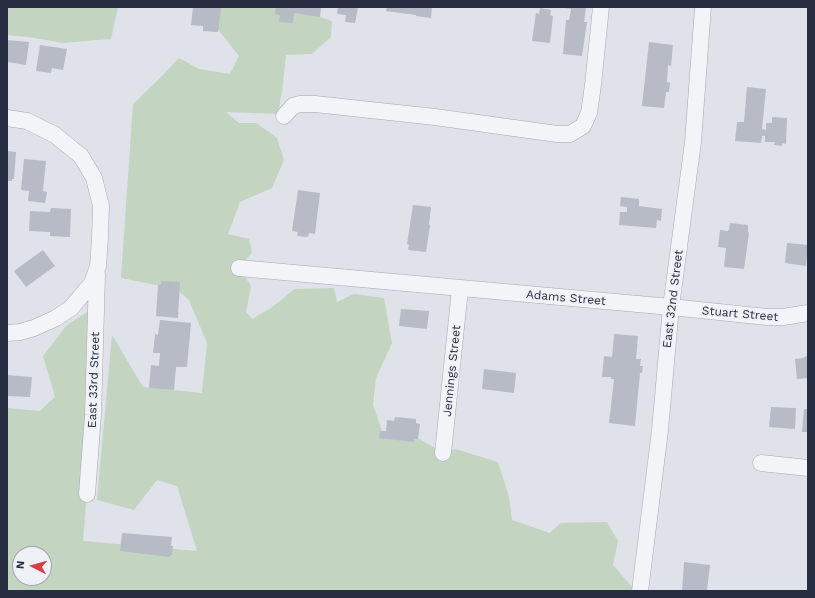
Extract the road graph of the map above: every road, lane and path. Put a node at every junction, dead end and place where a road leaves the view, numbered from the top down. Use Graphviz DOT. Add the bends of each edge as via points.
graph roads {
  1 [pos="601,7"];
  2 [pos="703,7"];
  3 [pos="284,116"];
  4 [pos="7,118"];
  5 [pos="98,266"];
  6 [pos="239,268"];
  7 [pos="460,289"];
  8 [pos="671,307"];
  9 [pos="808,312"];
  10 [pos="7,333"];
  11 [pos="443,453"];
  12 [pos="761,463"];
  13 [pos="808,468"];
  14 [pos="87,494"];
  15 [pos="640,591"];
  1 -- 3 [label="street" via="589,113 583,126 570,134 315,104 293,106"];
  2 -- 8 [label="street, East 32nd Street" via="693,142"];
  4 -- 5 [label="street, East 33rd Street" via="27,121 41,128 81,156 94,178 101,206"];
  5 -- 10 [label="street" via="92,283 66,312 34,328"];
  5 -- 14 [label="street, East 33rd Street" via="93,415"];
  6 -- 7 [label="street, Adams Street"];
  7 -- 8 [label="street, Adams Street"];
  7 -- 11 [label="street, Jennings Street"];
  8 -- 9 [label="street, Stuart Street" via="767,318"];
  8 -- 15 [label="street, East 32nd Street" via="660,430"];
  12 -- 13 [label="street"];
}
